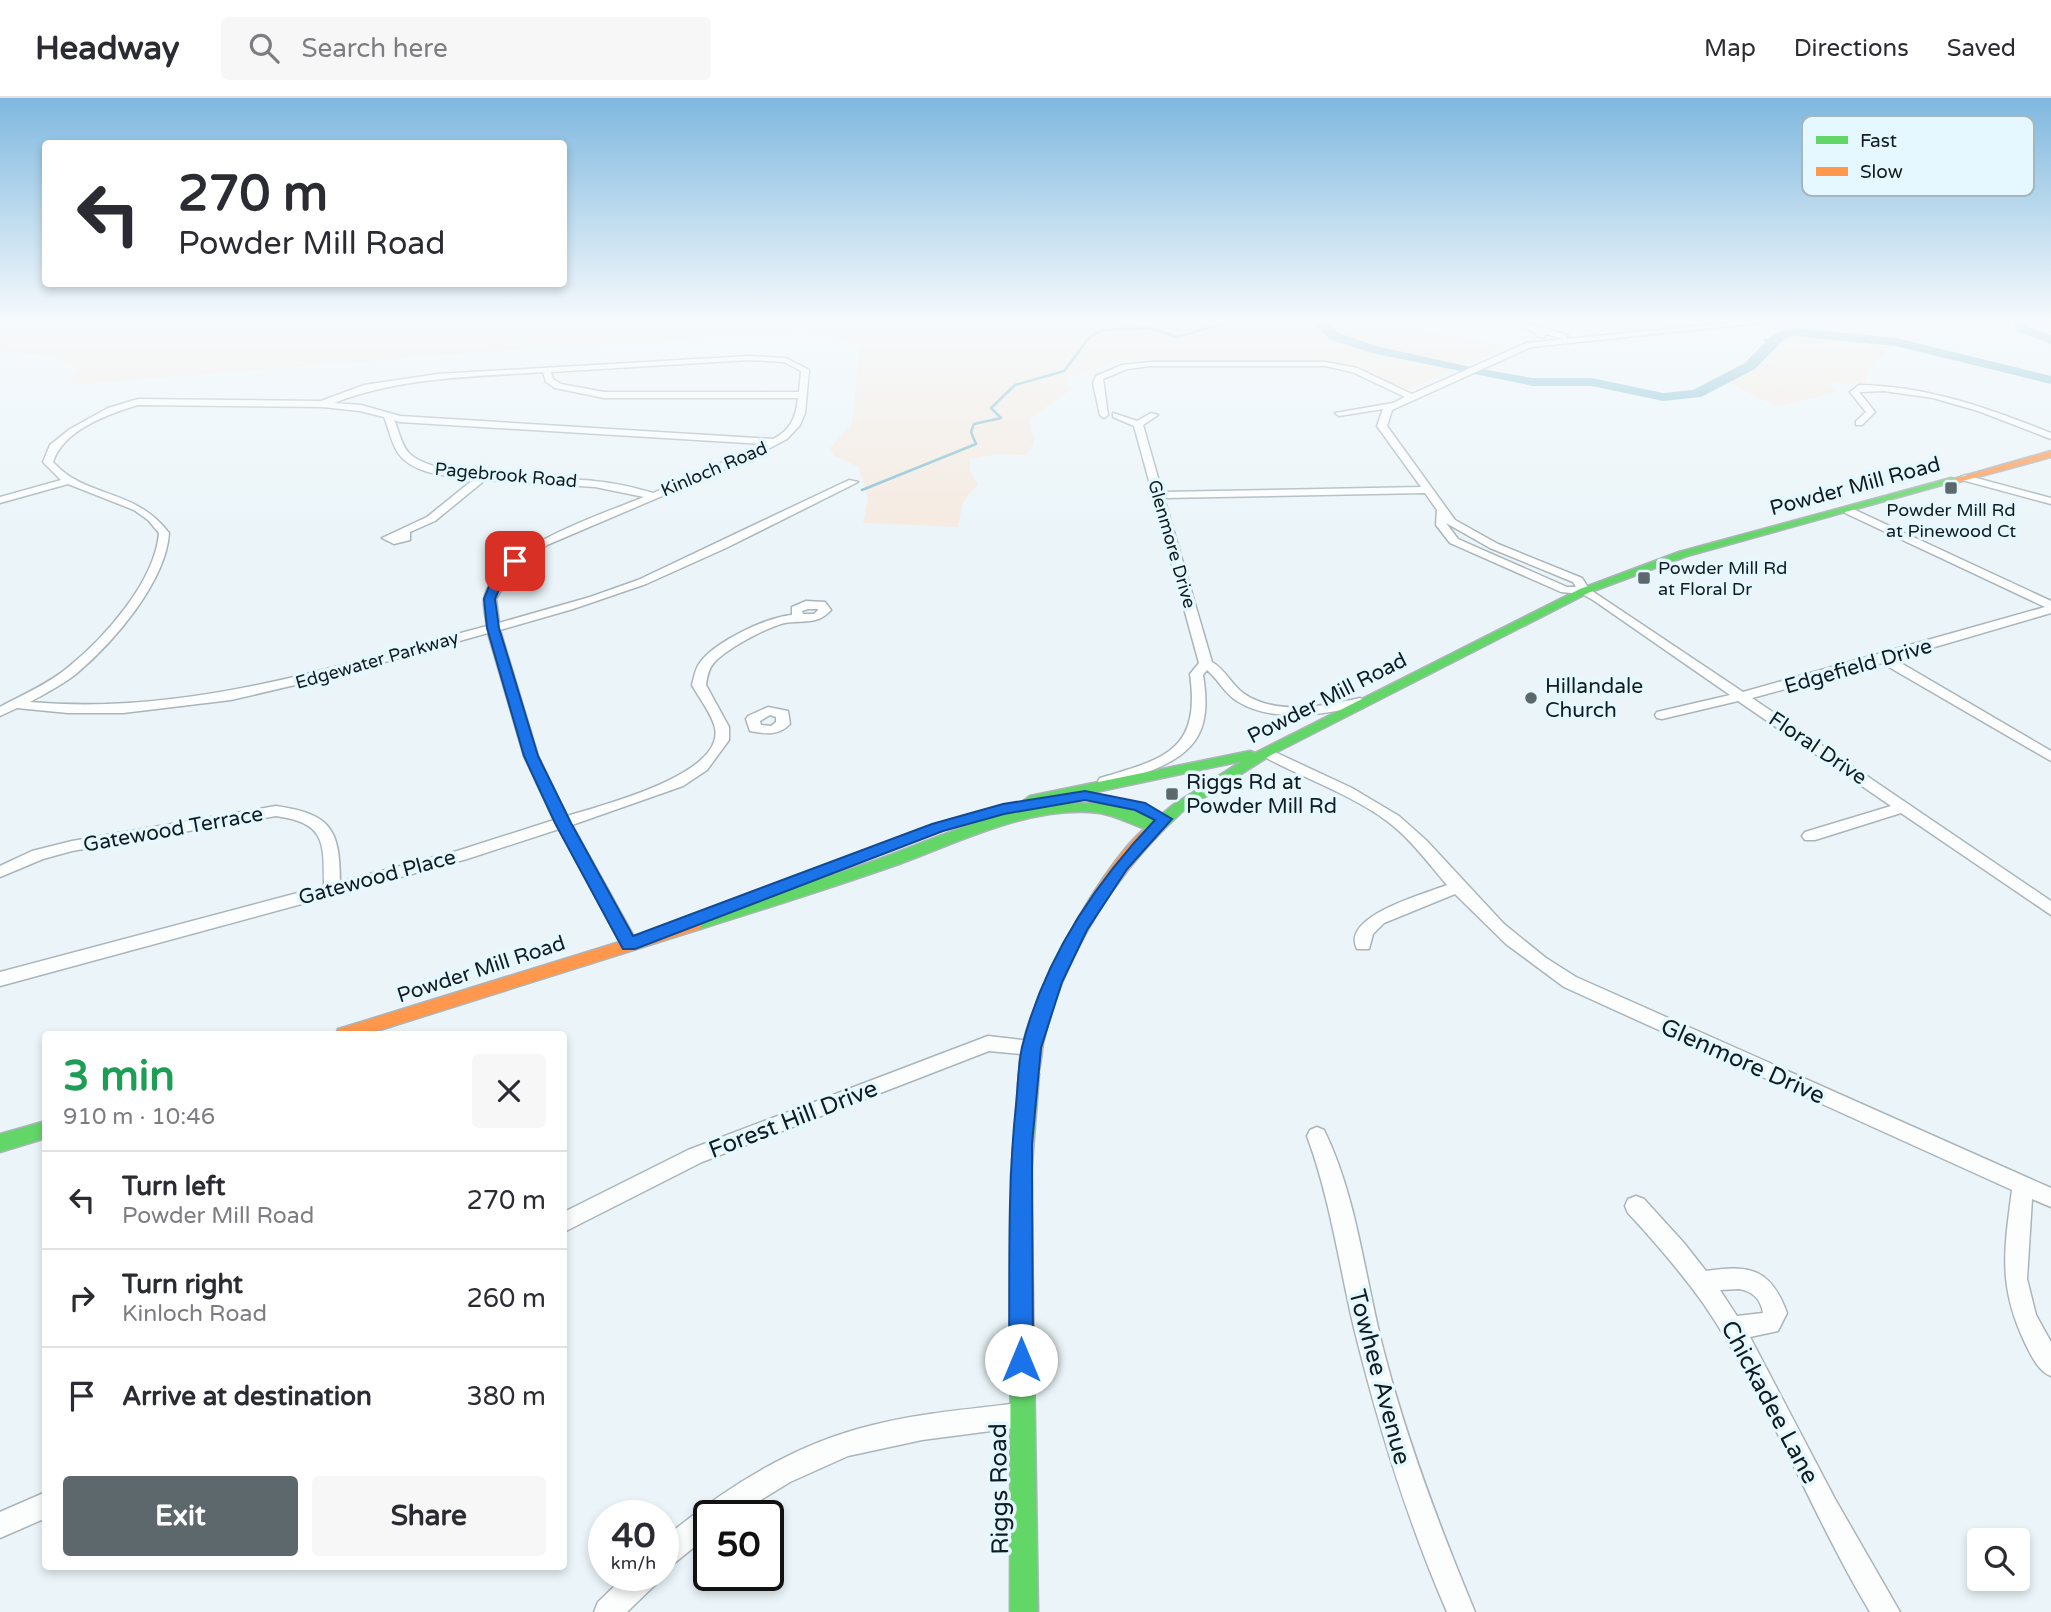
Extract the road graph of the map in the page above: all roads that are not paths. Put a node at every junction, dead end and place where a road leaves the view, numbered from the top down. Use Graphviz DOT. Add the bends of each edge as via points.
graph roads {
  1 [pos="350,393"];
  2 [pos="592,393"];
  3 [pos="1099,393"];
  4 [pos="1402,393"];
  5 [pos="1418,393"];
  6 [pos="1855,393"];
  7 [pos="1896,393"];
  8 [pos="803,395"];
  9 [pos="1409,396"];
  10 [pos="322,404"];
  11 [pos="1392,405"];
  12 [pos="1104,415"];
  13 [pos="1116,415"];
  14 [pos="1154,415"];
  15 [pos="388,417"];
  16 [pos="1383,422"];
  17 [pos="1859,423"];
  18 [pos="1138,424"];
  19 [pos="2051,436"];
  20 [pos="776,442"];
  21 [pos="2051,454"];
  22 [pos="484,476"];
  23 [pos="1965,478"];
  24 [pos="69,481"];
  25 [pos="853,482"];
  26 [pos="1426,490"];
  27 [pos="1159,495"];
  28 [pos="652,496"];
  29 [pos="0,500"];
  30 [pos="2051,500"];
  31 [pos="1849,511"];
  32 [pos="405,533"];
  33 [pos="1584,591"];
  34 [pos="2051,607"];
  35 [pos="798,616"];
  36 [pos="493,628"];
  37 [pos="1884,659"];
  38 [pos="1206,664"];
  39 [pos="1743,698"];
  40 [pos="1372,699"];
  41 [pos="0,701"];
  42 [pos="14,705"];
  43 [pos="0,712"];
  44 [pos="1662,715"];
  45 [pos="752,725"];
  46 [pos="722,727"];
  47 [pos="1266,752"];
  48 [pos="2051,757"];
  49 [pos="1084,788"];
  50 [pos="1905,807"];
  51 [pos="1003,809"];
  52 [pos="563,823"];
  53 [pos="1160,823"];
  54 [pos="1810,836"];
  55 [pos="0,872"];
  56 [pos="1458,887"];
  57 [pos="332,890"];
  58 [pos="2051,909"];
  59 [pos="629,944"];
  60 [pos="1363,945"];
  61 [pos="0,979"];
  62 [pos="354,1031"];
  63 [pos="1031,1048"];
  64 [pos="42,1130"];
  65 [pos="1317,1136"];
  66 [pos="0,1143"];
  67 [pos="2023,1187"];
  68 [pos="2051,1198"];
  69 [pos="1636,1206"];
  70 [pos="567,1220"];
  71 [pos="1703,1282"];
  72 [pos="1732,1328"];
  73 [pos="2051,1364"];
  74 [pos="1021,1415"];
  75 [pos="737,1500"];
  76 [pos="42,1507"];
  77 [pos="0,1525"];
  78 [pos="693,1531"];
  79 [pos="679,1543"];
  80 [pos="629,1591"];
  81 [pos="608,1612"];
  82 [pos="1024,1612"];
  83 [pos="1461,1612"];
  84 [pos="1886,1612"];
  1 -- 10 [label="street"];
  2 -- 8 [label="street"];
  3 -- 12 [label="street"];
  4 -- 9 [label="street"];
  5 -- 9 [label="street"];
  6 -- 17 [label="street" via="1871,412"];
  7 -- 19 [label="street" via="1961,402"];
  8 -- 20 [label="street, Kinloch Road" via="797,423"];
  9 -- 11 [label="street"];
  10 -- 15 [label="street" via="361,408"];
  10 -- 24 [label="street" via="130,403 82,425 53,447 48,462"];
  11 -- 16 [label="street"];
  11 -- 16 [label="street" via="1339,413"];
  13 -- 18 [label="street"];
  14 -- 18 [label="street"];
  15 -- 20 [label="street"];
  15 -- 22 [label="street, Pagebrook Road" via="402,452 414,463 443,472"];
  16 -- 26 [label="street, Floral Drive"];
  18 -- 27 [label="street, Glenmore Drive"];
  20 -- 28 [label="street, Kinloch Road"];
  21 -- 23 [label="main road, Powder Mill Road"];
  22 -- 28 [label="street, Pagebrook Road" via="615,485"];
  22 -- 32 [label="street" via="431,519"];
  23 -- 30 [label="street"];
  23 -- 31 [label="main road, Powder Mill Road"];
  24 -- 29 [label="street"];
  24 -- 42 [label="street" via="149,513 164,533 164,549 131,605 90,654 61,678"];
  25 -- 36 [label="street, Edgewater Parkway" via="641,582"];
  26 -- 27 [label="street"];
  26 -- 33 [label="street, Floral Drive" via="1442,511 1441,525 1454,541 1565,590"];
  27 -- 38 [label="street, Glenmore Drive"];
  28 -- 36 [label="street, Kinloch Road" via="551,539 515,561 498,579 489,599"];
  31 -- 33 [label="main road, Powder Mill Road" via="1683,554"];
  31 -- 34 [label="street"];
  33 -- 39 [label="street, Floral Drive"];
  33 -- 40 [label="main road, Powder Mill Road"];
  34 -- 37 [label="street, Edgefield Drive"];
  35 -- 46 [label="street" via="734,642 704,666 699,685"];
  36 -- 42 [label="street, Edgewater Parkway" via="281,687 212,701 107,711"];
  36 -- 52 [label="street, Kinloch Road" via="531,756"];
  37 -- 39 [label="street, Edgefield Drive"];
  37 -- 48 [label="street"];
  38 -- 40 [label="street" via="1217,668 1231,690 1248,702 1271,707 1323,710"];
  38 -- 49 [label="street" via="1196,674 1202,709 1193,738 1171,756"];
  39 -- 44 [label="street, Edgefield Drive"];
  39 -- 50 [label="street, Floral Drive"];
  40 -- 47 [label="main road, Powder Mill Road"];
  41 -- 42 [label="street, Edgewater Parkway"];
  42 -- 43 [label="street"];
  45 -- 46 [label="street"];
  46 -- 52 [label="street, Gatewood Place" via="722,740 702,767 678,783"];
  47 -- 49 [label="main road"];
  47 -- 53 [label="main road, Powder Mill Road"];
  47 -- 56 [label="street, Glenmore Drive" via="1395,820"];
  49 -- 51 [label="main road"];
  50 -- 54 [label="street"];
  50 -- 58 [label="street, Floral Drive"];
  51 -- 53 [label="main road, Powder Mill Road" via="1085,795 1139,806"];
  51 -- 59 [label="main road, Powder Mill Road" via="938,828"];
  52 -- 57 [label="street, Gatewood Place"];
  52 -- 59 [label="street, Kinloch Road"];
  53 -- 59 [label="main road, Powder Mill Road" via="1111,809 1051,810 991,825 815,888"];
  53 -- 63 [label="main road, Riggs Road" via="1112,877 1077,932 1052,984"];
  55 -- 57 [label="street, Gatewood Terrace" via="72,846 276,811 315,821 332,840"];
  56 -- 60 [label="street" via="1378,919 1365,932"];
  56 -- 67 [label="street, Glenmore Drive" via="1524,952 1570,982"];
  57 -- 61 [label="street, Gatewood Place"];
  59 -- 62 [label="main road, Powder Mill Road"];
  63 -- 70 [label="street, Forest Hill Drive" via="988,1043 695,1156"];
  63 -- 74 [label="main road, Riggs Road" via="1022,1144"];
  64 -- 66 [label="main road"];
  65 -- 83 [label="street, Towhee Avenue" via="1332,1181 1384,1406 1433,1550"];
  67 -- 68 [label="street, Glenmore Drive"];
  67 -- 73 [label="street" via="2015,1260 2017,1293 2028,1328"];
  69 -- 71 [label="street, Chickadee Lane"];
  71 -- 72 [label="street, Chickadee Lane"];
  71 -- 72 [label="street" via="1754,1279 1773,1301 1776,1313 1770,1323"];
  72 -- 84 [label="street, Chickadee Lane" via="1818,1496"];
  74 -- 75 [label="street" via="891,1434 825,1452"];
  74 -- 82 [label="main road, Riggs Road"];
  76 -- 77 [label="street"];
  78 -- 79 [label="street"];
  80 -- 81 [label="street"];
}
